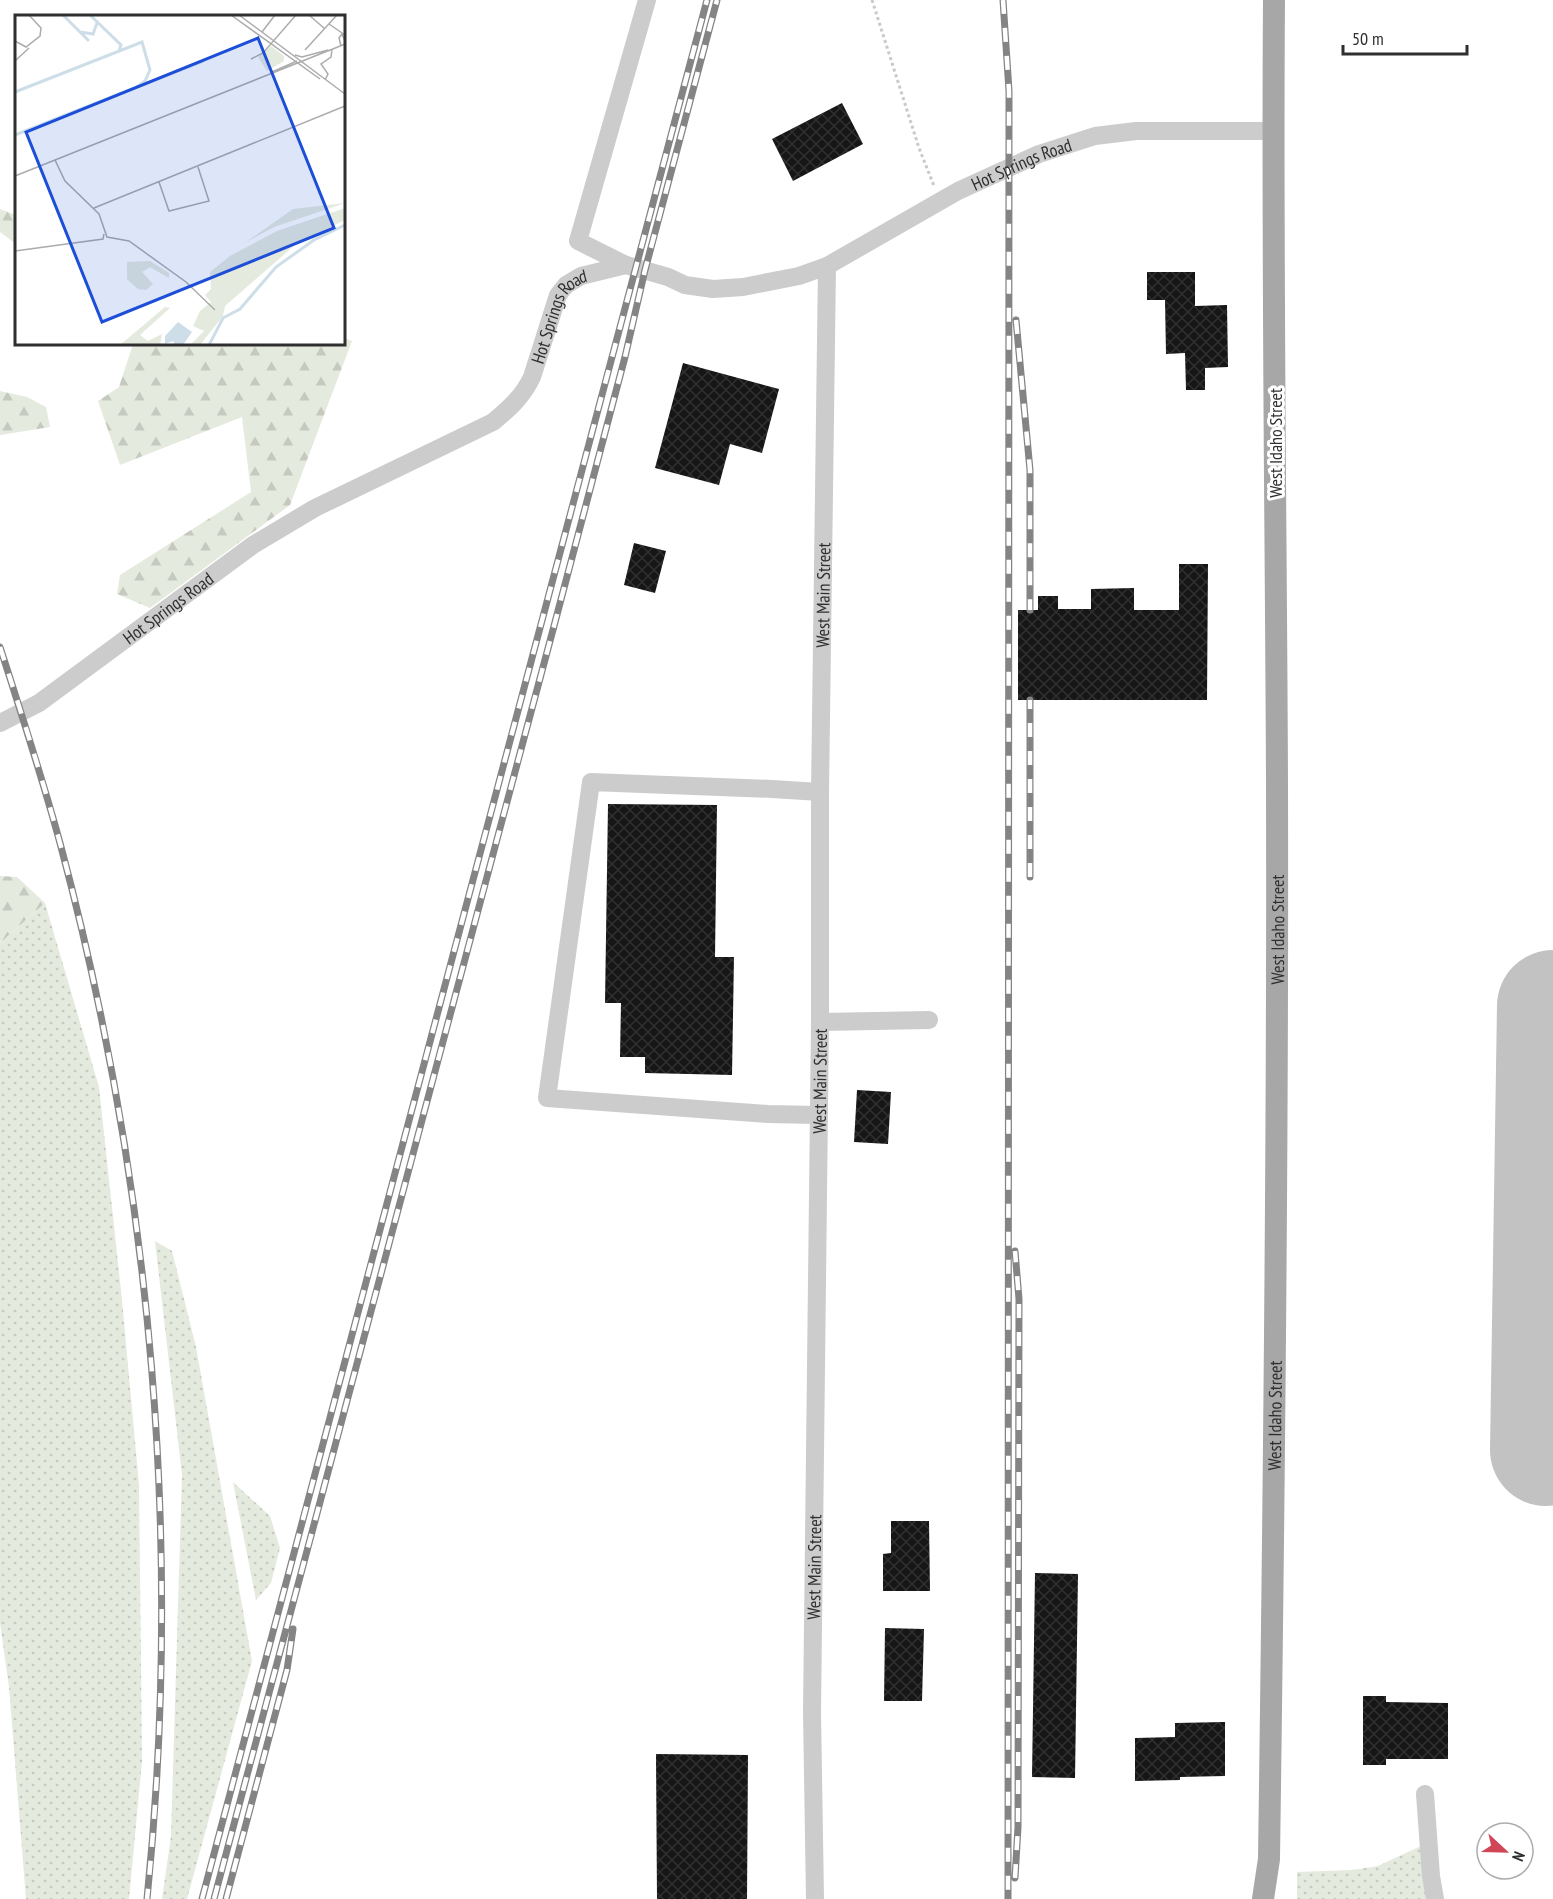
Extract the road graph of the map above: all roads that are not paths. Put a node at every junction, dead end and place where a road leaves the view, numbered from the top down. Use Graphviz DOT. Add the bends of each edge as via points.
graph roads {
  1 [pos="647,0"];
  2 [pos="1274,0"];
  3 [pos="1273,131"];
  4 [pos="626,265"];
  5 [pos="827,266"];
  6 [pos="0,723"];
  7 [pos="820,792"];
  8 [pos="929,1020"];
  9 [pos="820,1023"];
  10 [pos="818,1115"];
  11 [pos="1425,1794"];
  12 [pos="1269,1859"];
  13 [pos="815,1899"];
  14 [pos="1263,1899"];
  15 [pos="1275,1899"];
  16 [pos="1435,1899"];
  1 -- 4 [label="street" via="578,241"];
  2 -- 3 [label="main road, West Idaho Street"];
  3 -- 5 [label="street, Hot Springs Road" via="1095,136 1019,162 940,200"];
  3 -- 12 [label="main road, West Idaho Street" via="1277,789"];
  4 -- 5 [label="street, Hot Springs Road" via="685,285 713,289 769,284"];
  4 -- 6 [label="street, Hot Springs Road" via="581,276 566,285 558,295 527,388 493,422 315,508 253,545 39,703"];
  5 -- 7 [label="street, West Main Street"];
  7 -- 9 [label="street, West Main Street"];
  7 -- 10 [label="street" via="591,782 547,1098"];
  8 -- 9 [label="street"];
  9 -- 10 [label="street, West Main Street"];
  10 -- 13 [label="street, West Main Street" via="812,1712"];
  11 -- 16 [label="street"];
  12 -- 14 [label="main road, West Idaho Street"];
  12 -- 15 [label="main road, West Idaho Street"];
}
